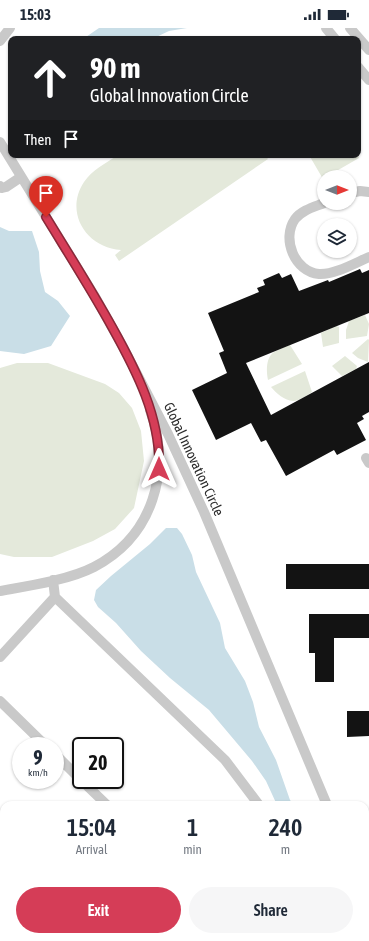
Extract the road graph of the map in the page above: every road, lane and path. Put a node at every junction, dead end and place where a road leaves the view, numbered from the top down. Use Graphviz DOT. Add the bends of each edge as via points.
graph roads {
  1 [pos="10,28"];
  2 [pos="326,28"];
  3 [pos="350,28"];
  4 [pos="333,36"];
  5 [pos="357,36"];
  6 [pos="0,41"];
  7 [pos="361,41"];
  8 [pos="369,50"];
  9 [pos="361,71"];
  10 [pos="369,80"];
  11 [pos="0,142"];
  12 [pos="8,155"];
  13 [pos="10,158"];
  14 [pos="21,177"];
  15 [pos="0,186"];
  16 [pos="357,191"];
  17 [pos="369,192"];
  18 [pos="317,206"];
  19 [pos="369,257"];
  20 [pos="136,371"];
  21 [pos="53,580"];
  22 [pos="0,591"];
  23 [pos="55,597"];
  24 [pos="0,657"];
  25 [pos="0,701"];
  26 [pos="37,737"];
  27 [pos="64,763"];
  28 [pos="72,771"];
  29 [pos="319,785"];
  30 [pos="90,789"];
  31 [pos="103,801"];
  32 [pos="256,801"];
  33 [pos="321,801"];
  34 [pos="325,801"];
  1 -- 6 [label="street"];
  2 -- 4 [label="street"];
  3 -- 5 [label="street"];
  7 -- 8 [label="street"];
  9 -- 10 [label="street"];
  11 -- 12 [label="street, Global Innovation Circle"];
  13 -- 14 [label="street, Global Innovation Circle"];
  14 -- 15 [label="street" via="6,188"];
  14 -- 20 [label="street, Global Innovation Circle" via="94,295"];
  16 -- 17 [label="street"];
  18 -- 19 [label="street" via="295,219 289,235 293,254 303,267 316,274 325,274"];
  20 -- 21 [label="street" via="158,439 159,469 152,501 138,528 115,553 86,570"];
  20 -- 29 [label="street, Global Innovation Circle" via="204,512"];
  21 -- 22 [label="street"];
  21 -- 23 [label="street"];
  23 -- 24 [label="street"];
  23 -- 32 [label="street" via="225,760"];
  25 -- 26 [label="street"];
  27 -- 28 [label="street"];
  29 -- 33 [label="street"];
  29 -- 34 [label="street, Global Innovation Circle"];
  30 -- 31 [label="street"];
}
